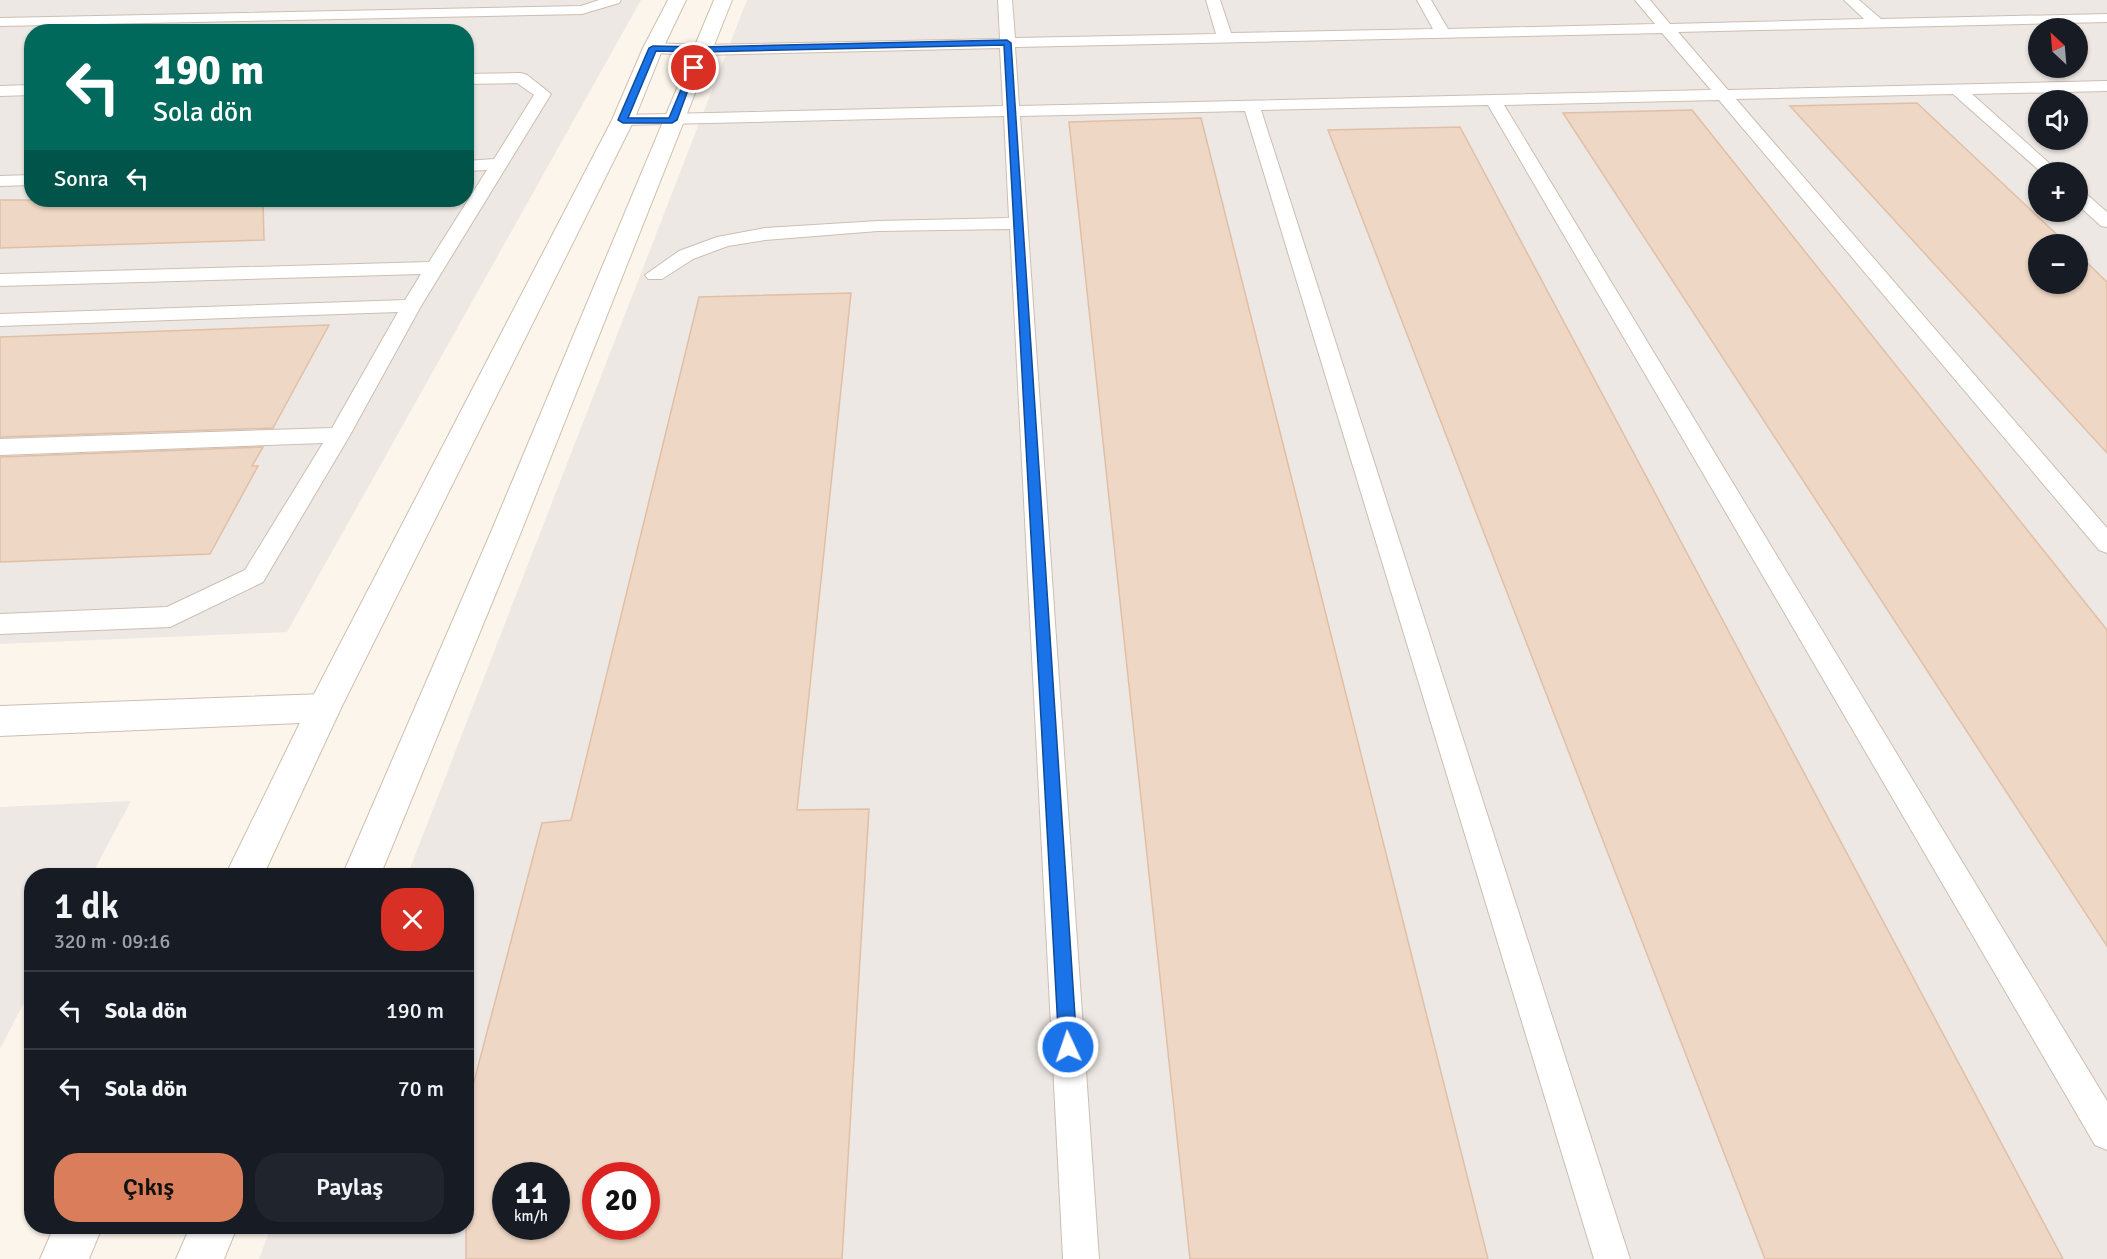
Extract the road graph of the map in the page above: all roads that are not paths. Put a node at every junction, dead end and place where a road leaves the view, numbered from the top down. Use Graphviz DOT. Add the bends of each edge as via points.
graph roads {
  1 [pos="614,0"];
  2 [pos="678,0"];
  3 [pos="723,0"];
  4 [pos="1005,0"];
  5 [pos="1213,0"];
  6 [pos="1424,0"];
  7 [pos="1642,0"];
  8 [pos="1851,0"];
  9 [pos="130,6"];
  10 [pos="2078,6"];
  11 [pos="2101,18"];
  12 [pos="116,19"];
  13 [pos="0,22"];
  14 [pos="1877,23"];
  15 [pos="1666,28"];
  16 [pos="1443,33"];
  17 [pos="1225,38"];
  18 [pos="1007,43"];
  19 [pos="653,48"];
  20 [pos="701,50"];
  21 [pos="474,79"];
  22 [pos="2107,86"];
  23 [pos="24,90"];
  24 [pos="1958,90"];
  25 [pos="0,91"];
  26 [pos="1724,95"];
  27 [pos="1494,101"];
  28 [pos="1252,107"];
  29 [pos="1012,112"];
  30 [pos="623,120"];
  31 [pos="672,120"];
  32 [pos="2040,162"];
  33 [pos="501,164"];
  34 [pos="474,166"];
  35 [pos="24,180"];
  36 [pos="0,181"];
  37 [pos="2088,205"];
  38 [pos="474,207"];
  39 [pos="474,207"];
  40 [pos="2107,222"];
  41 [pos="1018,223"];
  42 [pos="435,268"];
  43 [pos="655,275"];
  44 [pos="0,280"];
  45 [pos="411,306"];
  46 [pos="0,320"];
  47 [pos="339,435"];
  48 [pos="0,447"];
  49 [pos="2107,544"];
  50 [pos="0,624"];
  51 [pos="324,708"];
  52 [pos="0,721"];
  53 [pos="248,868"];
  54 [pos="364,868"];
  55 [pos="2107,1133"];
  56 [pos="76,1234"];
  57 [pos="211,1234"];
  58 [pos="64,1259"];
  59 [pos="200,1259"];
  60 [pos="1081,1259"];
  61 [pos="1612,1259"];
  1 -- 12 [label="lane" via="582,10"];
  2 -- 19 [label="street"];
  3 -- 20 [label="street"];
  4 -- 18 [label="lane"];
  5 -- 17 [label="lane"];
  6 -- 16 [label="lane"];
  7 -- 15 [label="lane"];
  8 -- 14 [label="lane"];
  9 -- 12 [label="lane"];
  10 -- 11 [label="lane"];
  11 -- 14 [label="lane"];
  12 -- 13 [label="lane"];
  14 -- 15 [label="lane"];
  15 -- 16 [label="lane"];
  15 -- 26 [label="lane"];
  16 -- 17 [label="lane"];
  17 -- 18 [label="lane"];
  18 -- 20 [label="lane"];
  18 -- 29 [label="lane"];
  19 -- 20 [label="lane"];
  19 -- 30 [label="street"];
  20 -- 31 [label="street"];
  21 -- 33 [label="lane" via="521,78 543,94"];
  22 -- 24 [label="lane"];
  23 -- 25 [label="lane"];
  24 -- 26 [label="lane"];
  24 -- 32 [label="lane"];
  26 -- 27 [label="lane"];
  26 -- 49 [label="lane"];
  27 -- 28 [label="lane"];
  27 -- 55 [label="lane"];
  28 -- 29 [label="lane"];
  28 -- 61 [label="lane"];
  29 -- 31 [label="lane"];
  29 -- 41 [label="lane"];
  30 -- 31 [label="lane"];
  30 -- 51 [label="street"];
  31 -- 54 [label="street"];
  33 -- 34 [label="lane"];
  33 -- 39 [label="lane"];
  35 -- 36 [label="lane"];
  37 -- 40 [label="lane"];
  38 -- 42 [label="lane"];
  41 -- 43 [label="lane" via="878,226 765,234 714,244 686,255"];
  41 -- 60 [label="lane"];
  42 -- 44 [label="lane"];
  42 -- 45 [label="lane"];
  45 -- 46 [label="lane"];
  45 -- 47 [label="lane"];
  47 -- 48 [label="lane"];
  47 -- 50 [label="lane" via="254,576 170,617"];
  51 -- 52 [label="street"];
  51 -- 53 [label="street"];
  56 -- 58 [label="street"];
  57 -- 59 [label="street"];
}
